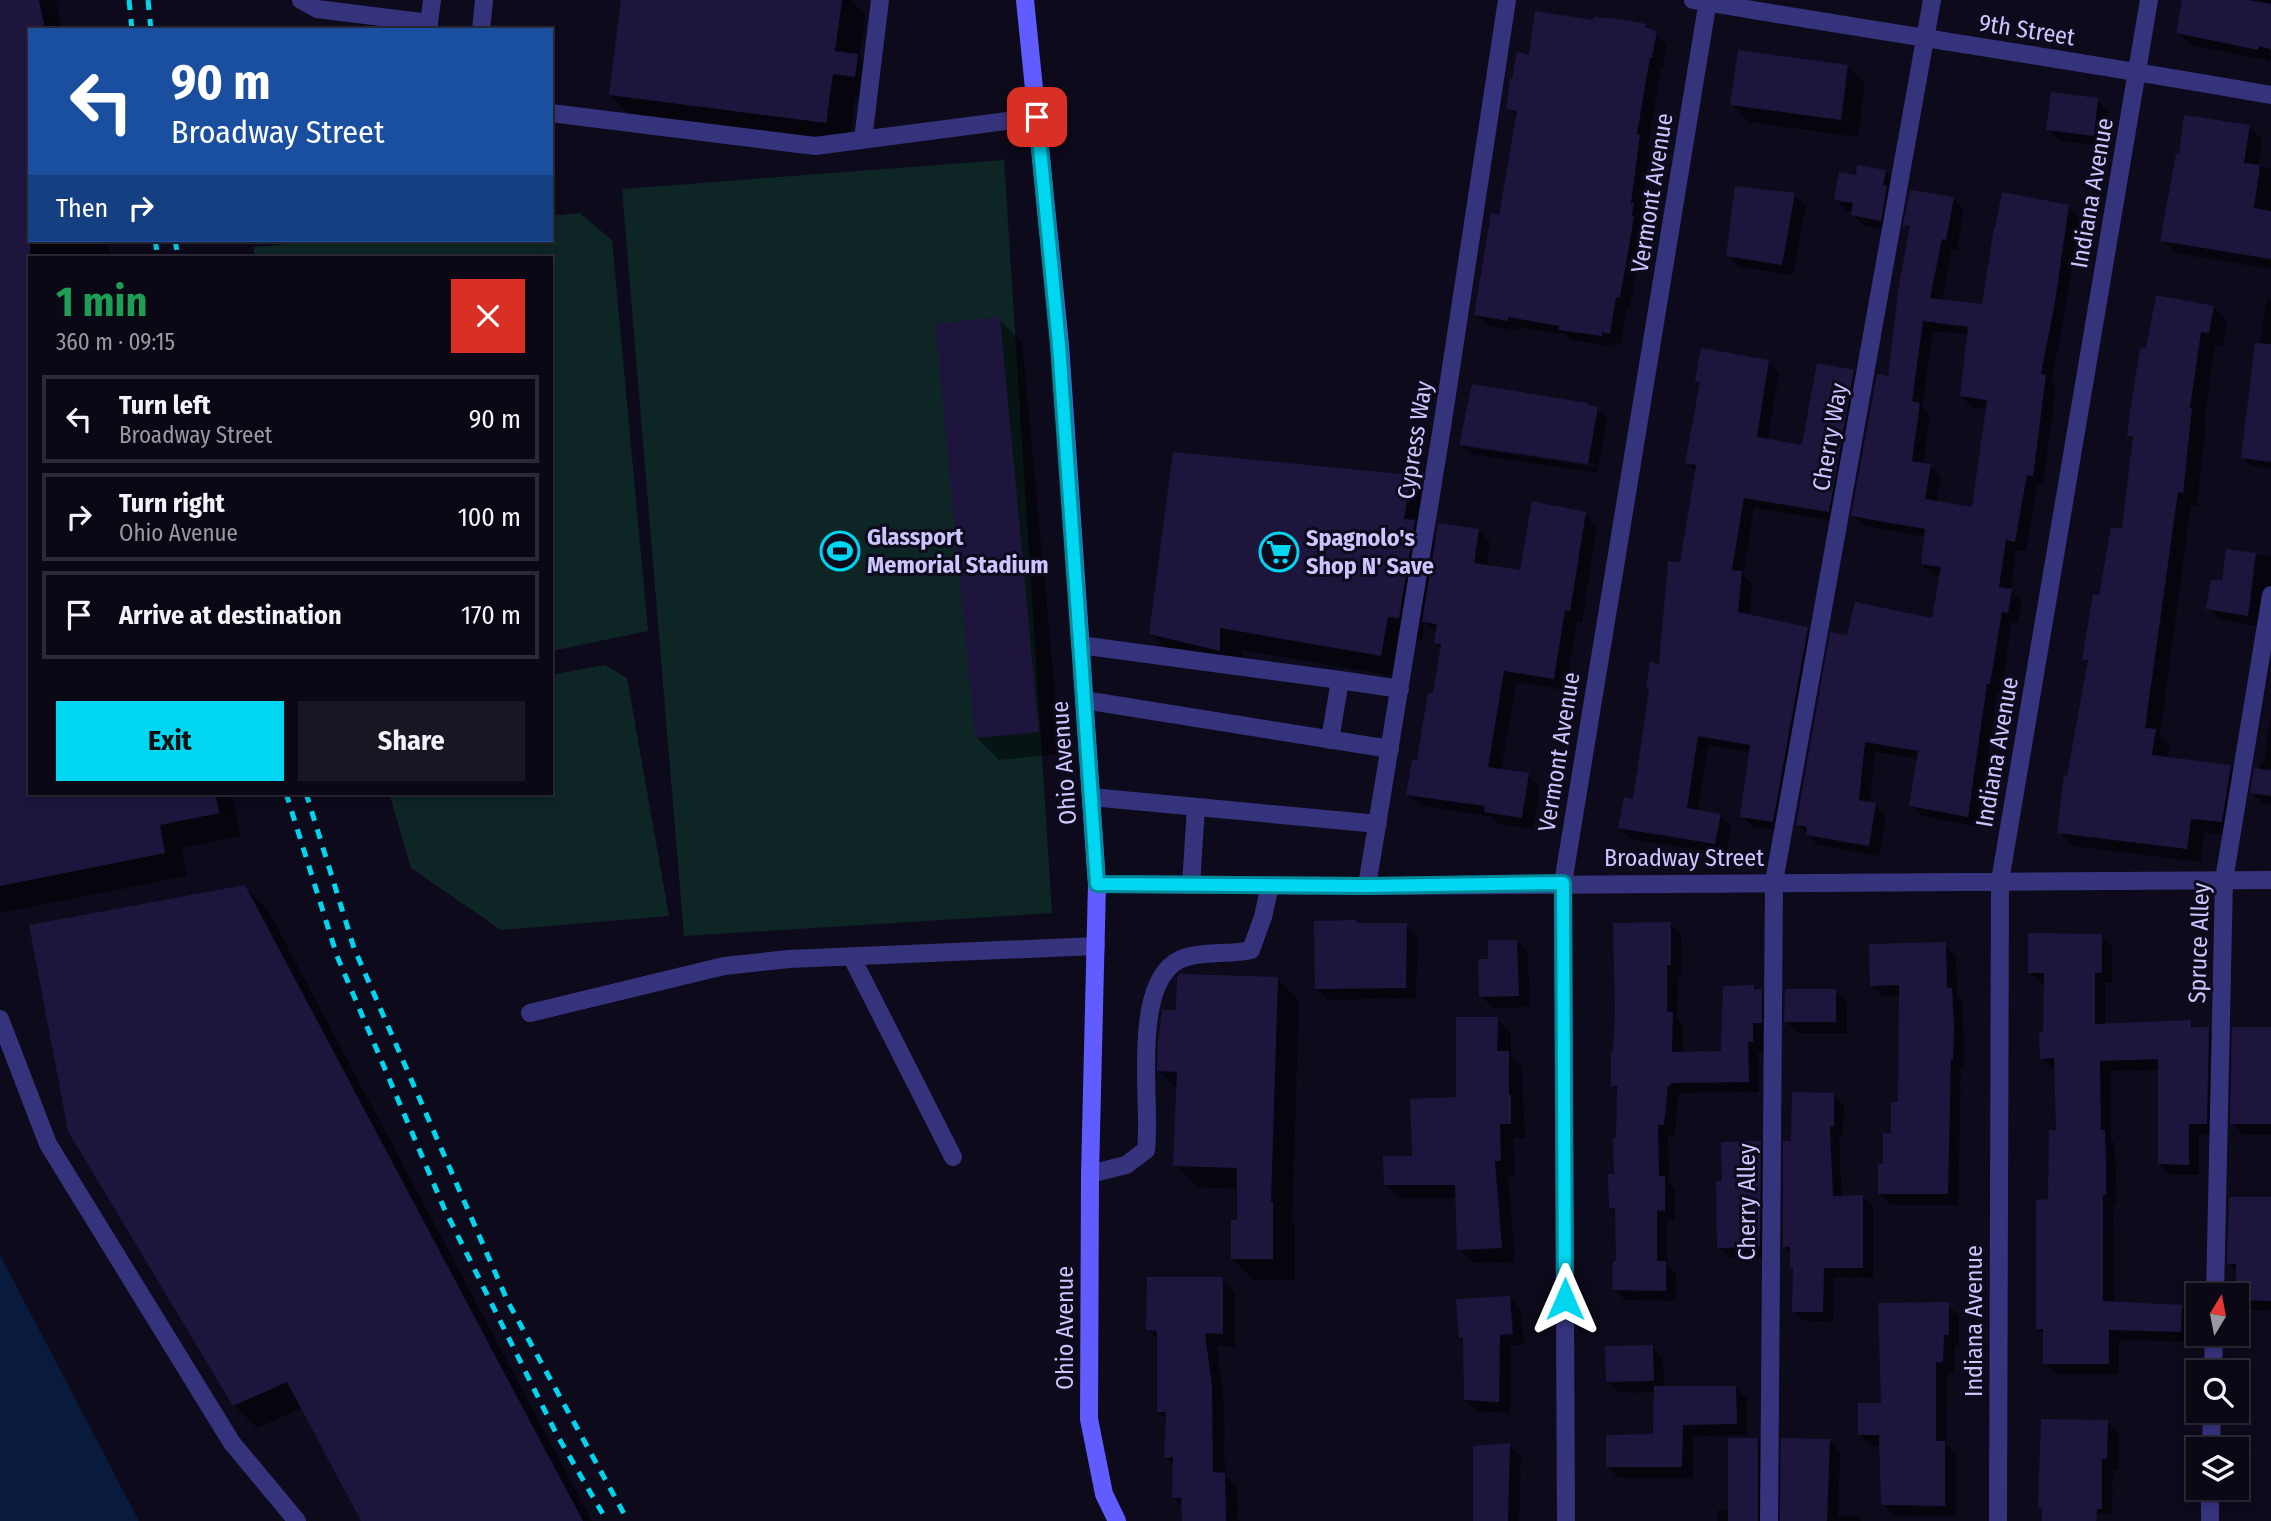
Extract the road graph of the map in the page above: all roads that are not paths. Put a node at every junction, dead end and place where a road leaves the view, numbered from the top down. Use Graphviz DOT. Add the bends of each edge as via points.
graph roads {
  1 [pos="301,0"];
  2 [pos="432,0"];
  3 [pos="484,0"];
  4 [pos="880,0"];
  5 [pos="1025,0"];
  6 [pos="1507,0"];
  7 [pos="1932,0"];
  8 [pos="2149,0"];
  9 [pos="1703,1"];
  10 [pos="428,26"];
  11 [pos="481,28"];
  12 [pos="1926,40"];
  13 [pos="2137,72"];
  14 [pos="2271,96"];
  15 [pos="553,113"];
  16 [pos="1037,117"];
  17 [pos="863,140"];
  18 [pos="2271,595"];
  19 [pos="1080,645"];
  20 [pos="1340,680"];
  21 [pos="1399,689"];
  22 [pos="1084,700"];
  23 [pos="1330,740"];
  24 [pos="1390,749"];
  25 [pos="1091,797"];
  26 [pos="1196,807"];
  27 [pos="1378,824"];
  28 [pos="2224,880"];
  29 [pos="2271,880"];
  30 [pos="2000,881"];
  31 [pos="1563,883"];
  32 [pos="1774,883"];
  33 [pos="1097,884"];
  34 [pos="1191,885"];
  35 [pos="1270,885"];
  36 [pos="1367,886"];
  37 [pos="1096,946"];
  38 [pos="850,956"];
  39 [pos="530,1013"];
  40 [pos="0,1019"];
  41 [pos="953,1157"];
  42 [pos="1090,1174"];
  43 [pos="2215,1283"];
  44 [pos="2210,1500"];
  45 [pos="297,1521"];
  46 [pos="1117,1521"];
  47 [pos="1566,1521"];
  48 [pos="1769,1521"];
  49 [pos="1998,1521"];
  50 [pos="2210,1521"];
  1 -- 10 [label="street" via="317,9"];
  2 -- 10 [label="street"];
  3 -- 11 [label="street"];
  4 -- 17 [label="street"];
  5 -- 16 [label="main road, Ohio Avenue"];
  6 -- 21 [label="street, Cypress Way"];
  7 -- 12 [label="street, Cherry Way"];
  8 -- 13 [label="street, Indiana Avenue"];
  9 -- 12 [label="street, 9th Street"];
  9 -- 31 [label="street, Vermont Avenue"];
  12 -- 13 [label="street, 9th Street"];
  12 -- 32 [label="street, Cherry Way"];
  13 -- 14 [label="street, 9th Street"];
  13 -- 30 [label="street, Indiana Avenue"];
  15 -- 17 [label="street" via="815,146"];
  16 -- 17 [label="street"];
  16 -- 19 [label="main road, Ohio Avenue"];
  18 -- 28 [label="street, Spruce Alley"];
  19 -- 20 [label="street"];
  19 -- 22 [label="main road, Ohio Avenue"];
  20 -- 21 [label="street"];
  20 -- 23 [label="street"];
  21 -- 24 [label="street, Cypress Way"];
  22 -- 23 [label="street"];
  22 -- 25 [label="main road, Ohio Avenue"];
  23 -- 24 [label="street"];
  24 -- 27 [label="street, Cypress Way"];
  25 -- 26 [label="street"];
  25 -- 33 [label="main road, Ohio Avenue"];
  26 -- 27 [label="street"];
  26 -- 34 [label="street"];
  27 -- 36 [label="street, Cypress Way"];
  28 -- 29 [label="street, Broadway Street"];
  28 -- 30 [label="street, Broadway Street"];
  28 -- 43 [label="street, Spruce Alley"];
  30 -- 32 [label="street, Broadway Street"];
  30 -- 49 [label="street, Indiana Avenue"];
  31 -- 32 [label="street, Broadway Street"];
  31 -- 36 [label="street, Broadway Street"];
  31 -- 47 [label="street, Vermont Avenue"];
  32 -- 48 [label="street, Cherry Alley"];
  33 -- 34 [label="street, Broadway Street"];
  33 -- 37 [label="main road, Ohio Avenue"];
  34 -- 35 [label="street, Broadway Street"];
  35 -- 36 [label="street, Broadway Street"];
  35 -- 42 [label="street" via="1251,950 1188,957 1175,962 1163,976 1148,1014 1146,1150 1126,1165"];
  37 -- 38 [label="street"];
  37 -- 42 [label="main road, Ohio Avenue"];
  38 -- 39 [label="street" via="724,966"];
  38 -- 41 [label="street"];
  40 -- 45 [label="street" via="48,1144 232,1443"];
  42 -- 46 [label="main road, Ohio Avenue" via="1089,1419 1104,1494"];
  44 -- 50 [label="street"];
}
